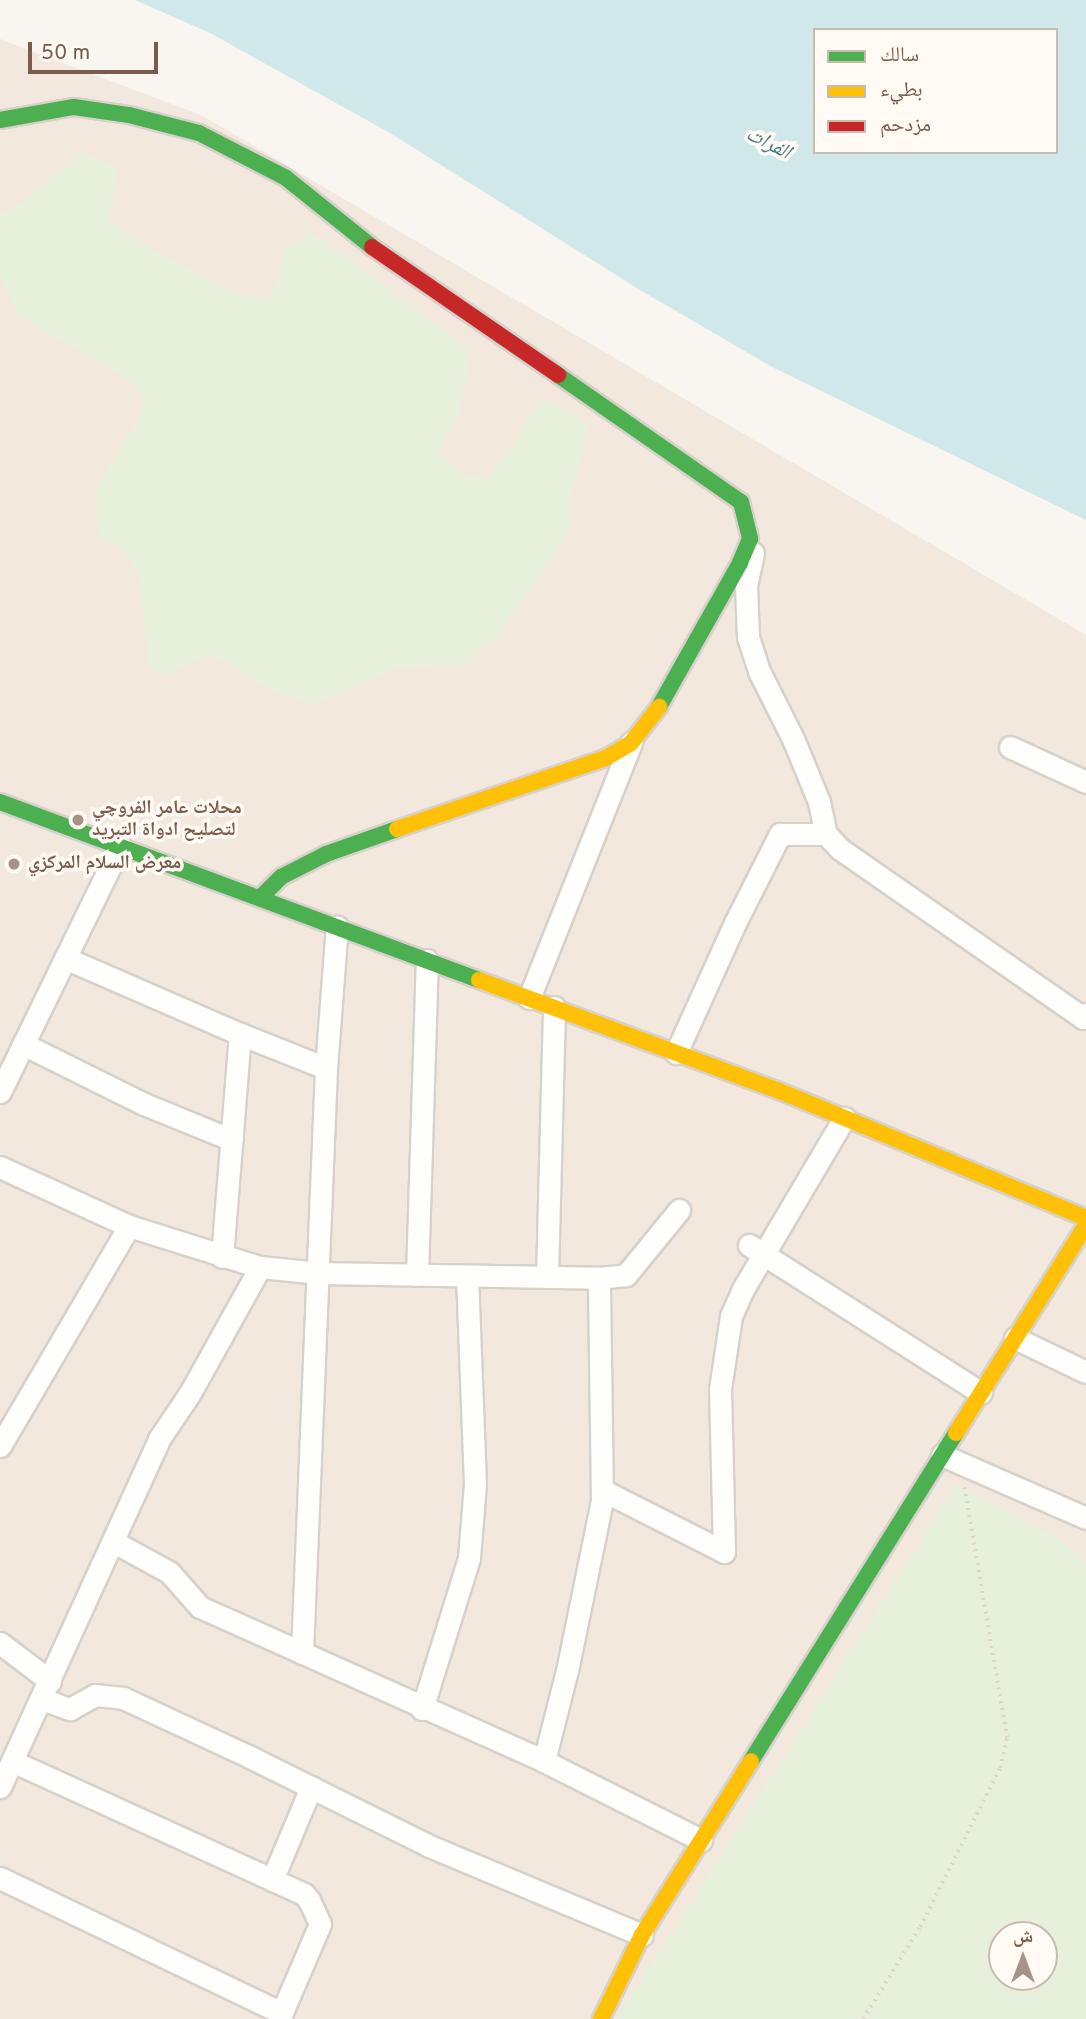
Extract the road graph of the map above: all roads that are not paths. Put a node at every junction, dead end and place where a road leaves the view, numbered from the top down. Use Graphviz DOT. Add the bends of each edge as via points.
graph roads {
  1 [pos="0,121"];
  2 [pos="750,539"];
  3 [pos="631,743"];
  4 [pos="1010,747"];
  5 [pos="1086,782"];
  6 [pos="0,802"];
  7 [pos="826,834"];
  8 [pos="120,846"];
  9 [pos="260,898"];
  10 [pos="337,926"];
  11 [pos="65,958"];
  12 [pos="427,960"];
  13 [pos="529,998"];
  14 [pos="554,1007"];
  15 [pos="1085,1018"];
  16 [pos="240,1034"];
  17 [pos="23,1044"];
  18 [pos="676,1053"];
  19 [pos="327,1068"];
  20 [pos="0,1092"];
  21 [pos="844,1118"];
  22 [pos="232,1140"];
  23 [pos="0,1167"];
  24 [pos="680,1210"];
  25 [pos="1086,1218"];
  26 [pos="1086,1225"];
  27 [pos="129,1226"];
  28 [pos="757,1250"];
  29 [pos="222,1257"];
  30 [pos="260,1267"];
  31 [pos="320,1273"];
  32 [pos="417,1275"];
  33 [pos="467,1276"];
  34 [pos="547,1277"];
  35 [pos="599,1278"];
  36 [pos="1015,1338"];
  37 [pos="1086,1373"];
  38 [pos="981,1393"];
  39 [pos="0,1446"];
  40 [pos="951,1459"];
  41 [pos="602,1490"];
  42 [pos="1086,1518"];
  43 [pos="114,1542"];
  44 [pos="0,1643"];
  45 [pos="302,1653"];
  46 [pos="46,1690"];
  47 [pos="422,1709"];
  48 [pos="12,1761"];
  49 [pos="544,1761"];
  50 [pos="0,1787"];
  51 [pos="311,1787"];
  52 [pos="701,1840"];
  53 [pos="0,1878"];
  54 [pos="272,1880"];
  55 [pos="642,1936"];
  56 [pos="280,2016"];
  57 [pos="601,2019"];
  1 -- 2 [label="street" via="74,107 129,115 200,133 286,177 352,233 741,502"];
  2 -- 3 [label="street" via="653,717"];
  2 -- 7 [label="street" via="754,558 746,586 748,637 819,802"];
  3 -- 9 [label="street" via="606,758 326,854 281,877"];
  3 -- 13 [label="street"];
  4 -- 5 [label="street"];
  6 -- 8 [label="street"];
  7 -- 15 [label="street" via="840,849"];
  7 -- 18 [label="street" via="780,834"];
  8 -- 9 [label="street"];
  8 -- 11 [label="street"];
  9 -- 10 [label="street"];
  10 -- 12 [label="street"];
  10 -- 19 [label="street"];
  11 -- 16 [label="street"];
  11 -- 17 [label="street"];
  12 -- 13 [label="street"];
  12 -- 32 [label="street"];
  13 -- 14 [label="street"];
  14 -- 18 [label="street"];
  14 -- 34 [label="street"];
  16 -- 19 [label="street"];
  16 -- 22 [label="street"];
  17 -- 20 [label="street"];
  17 -- 22 [label="street" via="144,1104"];
  18 -- 21 [label="street"];
  19 -- 31 [label="street"];
  21 -- 25 [label="street"];
  21 -- 28 [label="street"];
  22 -- 29 [label="street"];
  23 -- 27 [label="street"];
  24 -- 35 [label="street" via="626,1275"];
  26 -- 36 [label="street"];
  27 -- 29 [label="street"];
  27 -- 39 [label="street"];
  28 -- 38 [label="street"];
  28 -- 41 [label="street" via="732,1316 720,1389 724,1552"];
  29 -- 30 [label="street"];
  30 -- 31 [label="street"];
  30 -- 43 [label="street" via="159,1439"];
  31 -- 32 [label="street"];
  31 -- 45 [label="street"];
  32 -- 33 [label="street"];
  33 -- 34 [label="street"];
  33 -- 47 [label="street" via="475,1484 469,1558"];
  34 -- 35 [label="street"];
  35 -- 41 [label="street"];
  36 -- 37 [label="street"];
  36 -- 38 [label="street"];
  38 -- 40 [label="street"];
  40 -- 42 [label="street"];
  40 -- 52 [label="street"];
  41 -- 49 [label="street" via="568,1666"];
  43 -- 45 [label="street" via="169,1572 200,1607"];
  43 -- 46 [label="street"];
  44 -- 46 [label="street"];
  45 -- 47 [label="street"];
  46 -- 48 [label="street"];
  46 -- 51 [label="street" via="70,1709 95,1695 123,1698"];
  47 -- 49 [label="street"];
  48 -- 50 [label="street"];
  48 -- 54 [label="street"];
  49 -- 52 [label="street"];
  51 -- 54 [label="street"];
  51 -- 55 [label="street" via="427,1845"];
  52 -- 55 [label="street"];
  53 -- 56 [label="street"];
  54 -- 56 [label="street" via="304,1894 320,1924"];
  55 -- 57 [label="street"];
}
